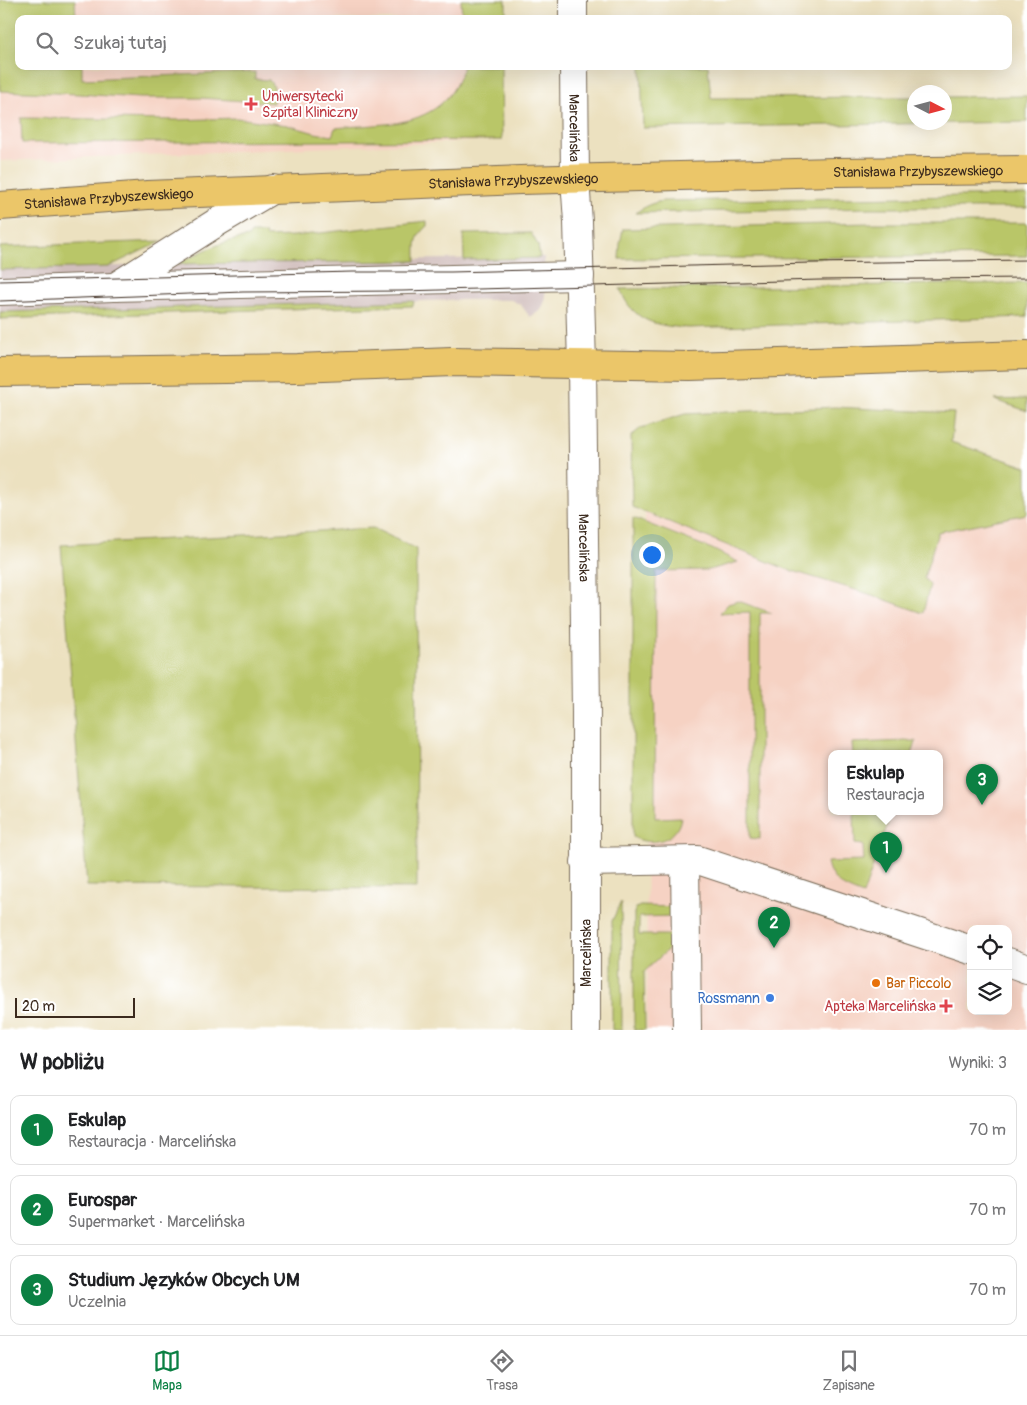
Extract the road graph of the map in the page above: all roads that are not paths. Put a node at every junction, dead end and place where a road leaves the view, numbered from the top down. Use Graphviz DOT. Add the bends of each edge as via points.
graph roads {
  1 [pos="573,0"];
  2 [pos="573,15"];
  3 [pos="574,70"];
  4 [pos="1027,170"];
  5 [pos="575,179"];
  6 [pos="273,189"];
  7 [pos="0,206"];
  8 [pos="580,276"];
  9 [pos="114,287"];
  10 [pos="0,291"];
  11 [pos="1027,355"];
  12 [pos="582,364"];
  13 [pos="0,372"];
  14 [pos="685,861"];
  15 [pos="585,862"];
  16 [pos="967,949"];
  17 [pos="1012,963"];
  18 [pos="1027,968"];
  19 [pos="586,1030"];
  20 [pos="687,1030"];
  1 -- 2 [label="street"];
  3 -- 5 [label="street, Marcelińska"];
  4 -- 5 [label="main road, Stanisława Przybyszewskiego"];
  5 -- 6 [label="main road, Stanisława Przybyszewskiego"];
  5 -- 8 [label="street, Marcelińska"];
  6 -- 7 [label="main road, Stanisława Przybyszewskiego"];
  6 -- 9 [label="street"];
  8 -- 9 [label="street"];
  8 -- 12 [label="street, Marcelińska"];
  9 -- 10 [label="street"];
  11 -- 12 [label="main road" via="690,366"];
  12 -- 13 [label="main road" via="452,362 297,368"];
  12 -- 15 [label="street, Marcelińska"];
  14 -- 15 [label="street"];
  14 -- 16 [label="street" via="698,860"];
  14 -- 20 [label="street"];
  15 -- 19 [label="street, Marcelińska"];
  17 -- 18 [label="street"];
}
